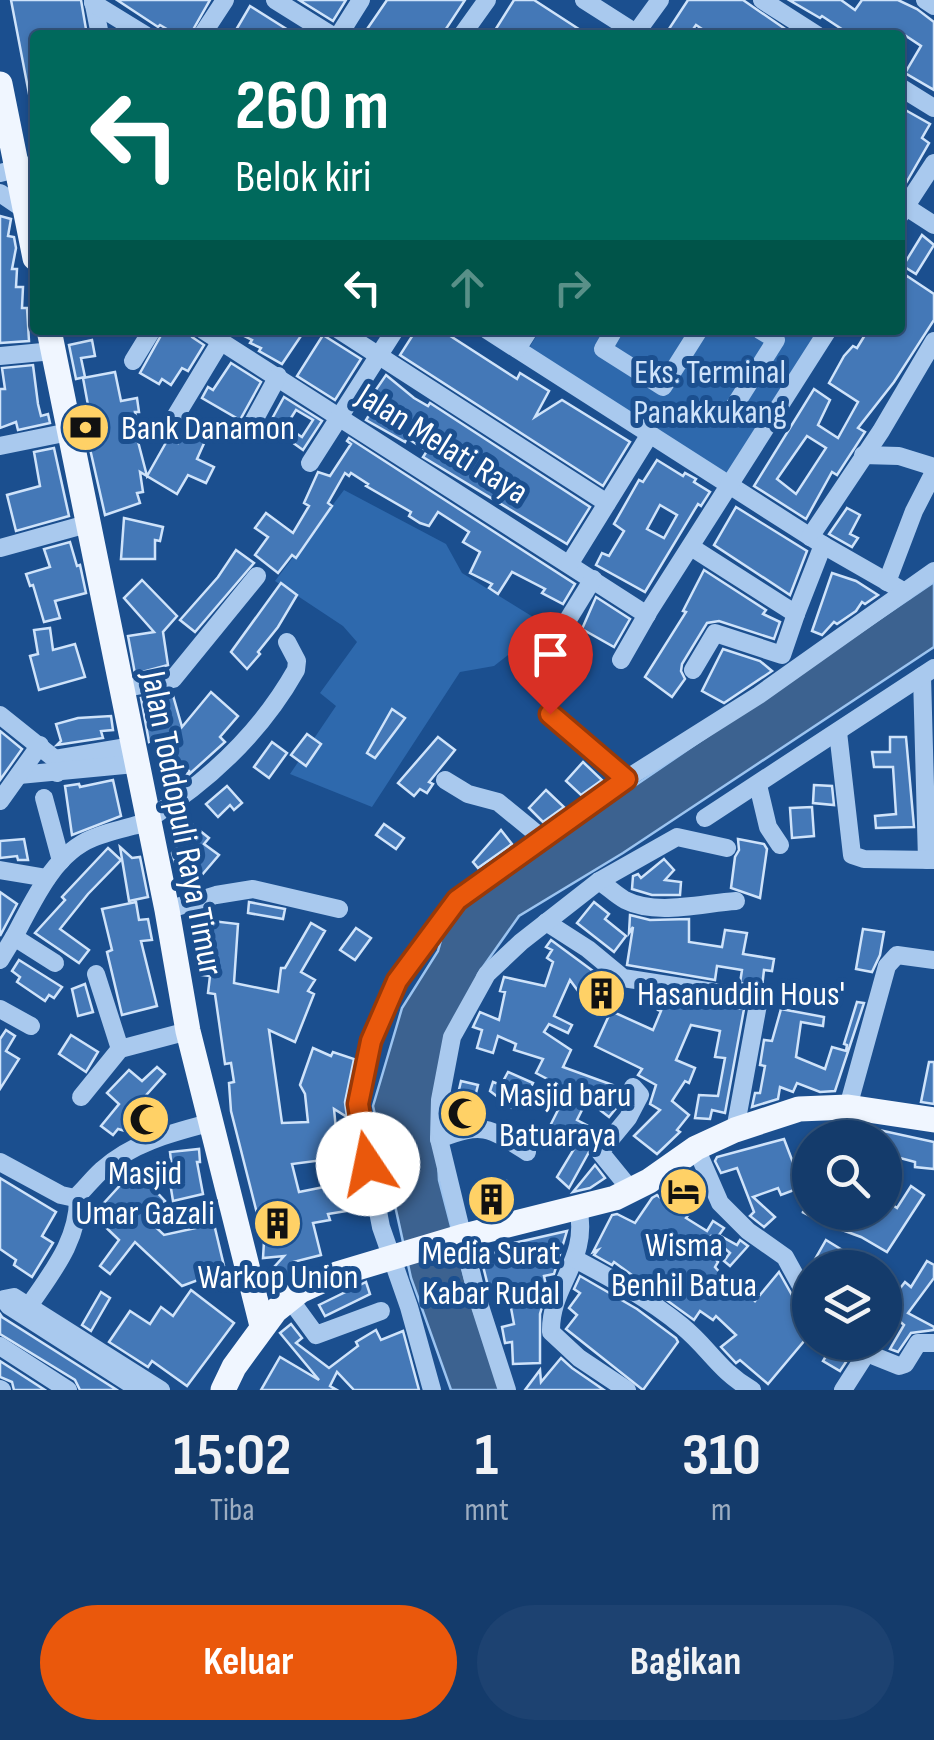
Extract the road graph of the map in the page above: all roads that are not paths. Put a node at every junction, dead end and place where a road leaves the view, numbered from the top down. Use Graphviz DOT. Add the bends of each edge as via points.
graph roads {
  1 [pos="224,0"];
  2 [pos="275,0"];
  3 [pos="361,0"];
  4 [pos="488,0"];
  5 [pos="584,0"];
  6 [pos="660,0"];
  7 [pos="762,0"];
  8 [pos="925,0"];
  9 [pos="93,2"];
  10 [pos="934,6"];
  11 [pos="99,30"];
  12 [pos="137,30"];
  13 [pos="205,30"];
  14 [pos="323,30"];
  15 [pos="342,30"];
  16 [pos="466,30"];
  17 [pos="632,30"];
  18 [pos="641,30"];
  19 [pos="810,30"];
  20 [pos="0,84"];
  21 [pos="905,90"];
  22 [pos="934,108"];
  23 [pos="934,163"];
  24 [pos="17,168"];
  25 [pos="0,193"];
  26 [pos="905,204"];
  27 [pos="30,210"];
  28 [pos="905,210"];
  29 [pos="30,212"];
  30 [pos="934,225"];
  31 [pos="149,335"];
  32 [pos="212,335"];
  33 [pos="346,335"];
  34 [pos="392,335"];
  35 [pos="495,335"];
  36 [pos="526,335"];
  37 [pos="611,335"];
  38 [pos="695,335"];
  39 [pos="768,335"];
  40 [pos="825,335"];
  41 [pos="51,340"];
  42 [pos="221,340"];
  43 [pos="934,341"];
  44 [pos="517,349"];
  45 [pos="0,356"];
  46 [pos="377,356"];
  47 [pos="132,361"];
  48 [pos="278,376"];
  49 [pos="730,413"];
  50 [pos="340,416"];
  51 [pos="252,424"];
  52 [pos="169,427"];
  53 [pos="69,432"];
  54 [pos="650,434"];
  55 [pos="0,446"];
  56 [pos="863,455"];
  57 [pos="310,463"];
  58 [pos="934,470"];
  59 [pos="730,486"];
  60 [pos="607,503"];
  61 [pos="87,524"];
  62 [pos="817,541"];
  63 [pos="691,547"];
  64 [pos="0,548"];
  65 [pos="570,562"];
  66 [pos="934,571"];
  67 [pos="257,576"];
  68 [pos="593,579"];
  69 [pos="887,582"];
  70 [pos="905,592"];
  71 [pos="796,614"];
  72 [pos="647,615"];
  73 [pos="564,626"];
  74 [pos="287,642"];
  75 [pos="622,660"];
  76 [pos="692,670"];
  77 [pos="928,672"];
  78 [pos="121,689"];
  79 [pos="550,714"];
  80 [pos="0,715"];
  81 [pos="838,732"];
  82 [pos="40,745"];
  83 [pos="134,755"];
  84 [pos="56,766"];
  85 [pos="19,776"];
  86 [pos="626,779"];
  87 [pos="445,780"];
  88 [pos="758,785"];
  89 [pos="44,798"];
  90 [pos="0,801"];
  91 [pos="705,818"];
  92 [pos="148,821"];
  93 [pos="54,837"];
  94 [pos="542,838"];
  95 [pos="780,845"];
  96 [pos="75,847"];
  97 [pos="727,848"];
  98 [pos="931,860"];
  99 [pos="60,861"];
  100 [pos="6,871"];
  101 [pos="47,878"];
  102 [pos="599,881"];
  103 [pos="736,901"];
  104 [pos="33,902"];
  105 [pos="339,909"];
  106 [pos="167,910"];
  107 [pos="546,922"];
  108 [pos="14,938"];
  109 [pos="0,960"];
  110 [pos="934,960"];
  111 [pos="55,963"];
  112 [pos="96,974"];
  113 [pos="0,1009"];
  114 [pos="31,1026"];
  115 [pos="188,1031"];
  116 [pos="120,1049"];
  117 [pos="632,1087"];
  118 [pos="80,1097"];
  119 [pos="848,1107"];
  120 [pos="934,1120"];
  121 [pos="210,1124"];
  122 [pos="734,1130"];
  123 [pos="440,1140"];
  124 [pos="696,1148"];
  125 [pos="527,1152"];
  126 [pos="0,1162"];
  127 [pos="632,1190"];
  128 [pos="78,1196"];
  129 [pos="578,1207"];
  130 [pos="467,1238"];
  131 [pos="575,1259"];
  132 [pos="395,1261"];
  133 [pos="792,1270"];
  134 [pos="289,1298"];
  135 [pos="29,1306"];
  136 [pos="381,1311"];
  137 [pos="262,1326"];
  138 [pos="934,1344"];
  139 [pos="0,1346"];
  140 [pos="858,1360"];
  141 [pos="888,1360"];
  142 [pos="68,1390"];
  143 [pos="140,1390"];
  144 [pos="161,1390"];
  145 [pos="223,1390"];
  146 [pos="432,1390"];
  147 [pos="507,1390"];
  148 [pos="628,1390"];
  149 [pos="752,1390"];
  150 [pos="843,1390"];
  1 -- 13 [label="street"];
  2 -- 14 [label="street"];
  3 -- 15 [label="street"];
  4 -- 16 [label="street"];
  5 -- 17 [label="street"];
  6 -- 18 [label="street"];
  7 -- 19 [label="street"];
  8 -- 10 [label="street"];
  9 -- 11 [label="street"];
  9 -- 12 [label="street"];
  20 -- 24 [label="main road"];
  21 -- 22 [label="street"];
  23 -- 26 [label="street"];
  24 -- 27 [label="main road"];
  25 -- 29 [label="street"];
  28 -- 30 [label="street"];
  31 -- 47 [label="street"];
  32 -- 42 [label="street, Jalan Melati Raya"];
  33 -- 46 [label="street"];
  34 -- 46 [label="street"];
  35 -- 44 [label="street"];
  36 -- 44 [label="street"];
  37 -- 38 [label="street" via="602,349 663,387"];
  39 -- 49 [label="street" via="776,340"];
  40 -- 59 [label="street"];
  41 -- 45 [label="street"];
  41 -- 53 [label="main road, Jalan Toddopuli Raya Timur"];
  42 -- 48 [label="street, Jalan Melati Raya"];
  42 -- 52 [label="street"];
  43 -- 56 [label="street"];
  44 -- 54 [label="street"];
  46 -- 50 [label="street"];
  46 -- 60 [label="street"];
  48 -- 50 [label="street, Jalan Melati Raya"];
  48 -- 51 [label="street"];
  50 -- 57 [label="street"];
  50 -- 65 [label="street, Jalan Melati Raya"];
  53 -- 55 [label="street"];
  53 -- 61 [label="main road, Jalan Toddopuli Raya Timur"];
  54 -- 59 [label="street"];
  54 -- 60 [label="street"];
  56 -- 58 [label="street" via="899,456"];
  56 -- 62 [label="street"];
  58 -- 69 [label="street"];
  59 -- 62 [label="street"];
  59 -- 63 [label="street"];
  60 -- 65 [label="street"];
  61 -- 64 [label="street"];
  61 -- 78 [label="main road, Jalan Toddopuli Raya Timur"];
  62 -- 69 [label="street"];
  62 -- 71 [label="street"];
  63 -- 71 [label="street"];
  63 -- 72 [label="street"];
  65 -- 68 [label="street, Jalan Melati Raya"];
  66 -- 70 [label="street"];
  67 -- 78 [label="street" via="173,679"];
  68 -- 72 [label="street, Jalan Melati Raya"];
  68 -- 73 [label="street"];
  69 -- 70 [label="street"];
  70 -- 86 [label="street"];
  71 -- 76 [label="street" via="782,655 715,633"];
  72 -- 75 [label="street"];
  74 -- 92 [label="street" via="296,670 262,722"];
  77 -- 81 [label="street"];
  77 -- 98 [label="street"];
  78 -- 83 [label="main road, Jalan Toddopuli Raya Timur"];
  79 -- 86 [label="street"];
  80 -- 82 [label="street"];
  81 -- 88 [label="street"];
  81 -- 98 [label="street" via="852,855"];
  82 -- 84 [label="street"];
  82 -- 85 [label="street"];
  83 -- 84 [label="street"];
  83 -- 92 [label="main road, Jalan Toddopuli Raya Timur"];
  84 -- 85 [label="street"];
  85 -- 90 [label="street"];
  86 -- 94 [label="street"];
  87 -- 94 [label="street" via="498,802"];
  88 -- 91 [label="street"];
  88 -- 95 [label="street" via="768,827"];
  89 -- 93 [label="street"];
  92 -- 96 [label="street"];
  92 -- 106 [label="main road, Jalan Toddopuli Raya Timur"];
  93 -- 96 [label="street"];
  93 -- 99 [label="street"];
  94 -- 132 [label="street" via="457,900 397,981 377,1024 358,1104 381,1228"];
  96 -- 99 [label="street"];
  97 -- 102 [label="street" via="677,837"];
  99 -- 101 [label="street"];
  100 -- 101 [label="street"];
  100 -- 104 [label="street"];
  101 -- 104 [label="street"];
  102 -- 103 [label="street" via="642,905"];
  102 -- 107 [label="street"];
  104 -- 108 [label="street"];
  105 -- 106 [label="street" via="254,889"];
  106 -- 115 [label="main road, Jalan Toddopuli Raya Timur"];
  107 -- 122 [label="street" via="623,978 759,999"];
  107 -- 123 [label="street" via="487,974 460,1016 445,1062"];
  108 -- 109 [label="street"];
  108 -- 111 [label="street"];
  110 -- 119 [label="street" via="897,956 887,966"];
  112 -- 116 [label="street"];
  113 -- 114 [label="street"];
  115 -- 116 [label="street"];
  115 -- 121 [label="main road, Jalan Toddopuli Raya Timur"];
  116 -- 118 [label="street"];
  117 -- 127 [label="street" via="640,1096 600,1152"];
  119 -- 120 [label="main road"];
  119 -- 122 [label="main road" via="799,1109"];
  121 -- 128 [label="street" via="131,1150"];
  121 -- 137 [label="main road, Jalan Toddopuli Raya Timur"];
  122 -- 124 [label="main road"];
  123 -- 125 [label="street" via="484,1127"];
  123 -- 130 [label="street"];
  124 -- 127 [label="main road"];
  124 -- 133 [label="street" via="720,1203"];
  126 -- 128 [label="street" via="61,1195"];
  127 -- 129 [label="main road"];
  128 -- 135 [label="street" via="72,1238"];
  129 -- 130 [label="main road"];
  129 -- 131 [label="street"];
  130 -- 132 [label="main road"];
  130 -- 147 [label="street" via="478,1300"];
  131 -- 148 [label="street" via="551,1332"];
  131 -- 149 [label="street" via="645,1298 686,1329 721,1370"];
  132 -- 134 [label="main road"];
  132 -- 146 [label="street"];
  134 -- 136 [label="street" via="316,1335"];
  134 -- 137 [label="main road"];
  135 -- 143 [label="street" via="14,1297 4,1300"];
  135 -- 144 [label="street"];
  137 -- 145 [label="main road"];
  138 -- 141 [label="street" via="918,1342 899,1366"];
  139 -- 142 [label="street"];
  140 -- 150 [label="street"];
}
